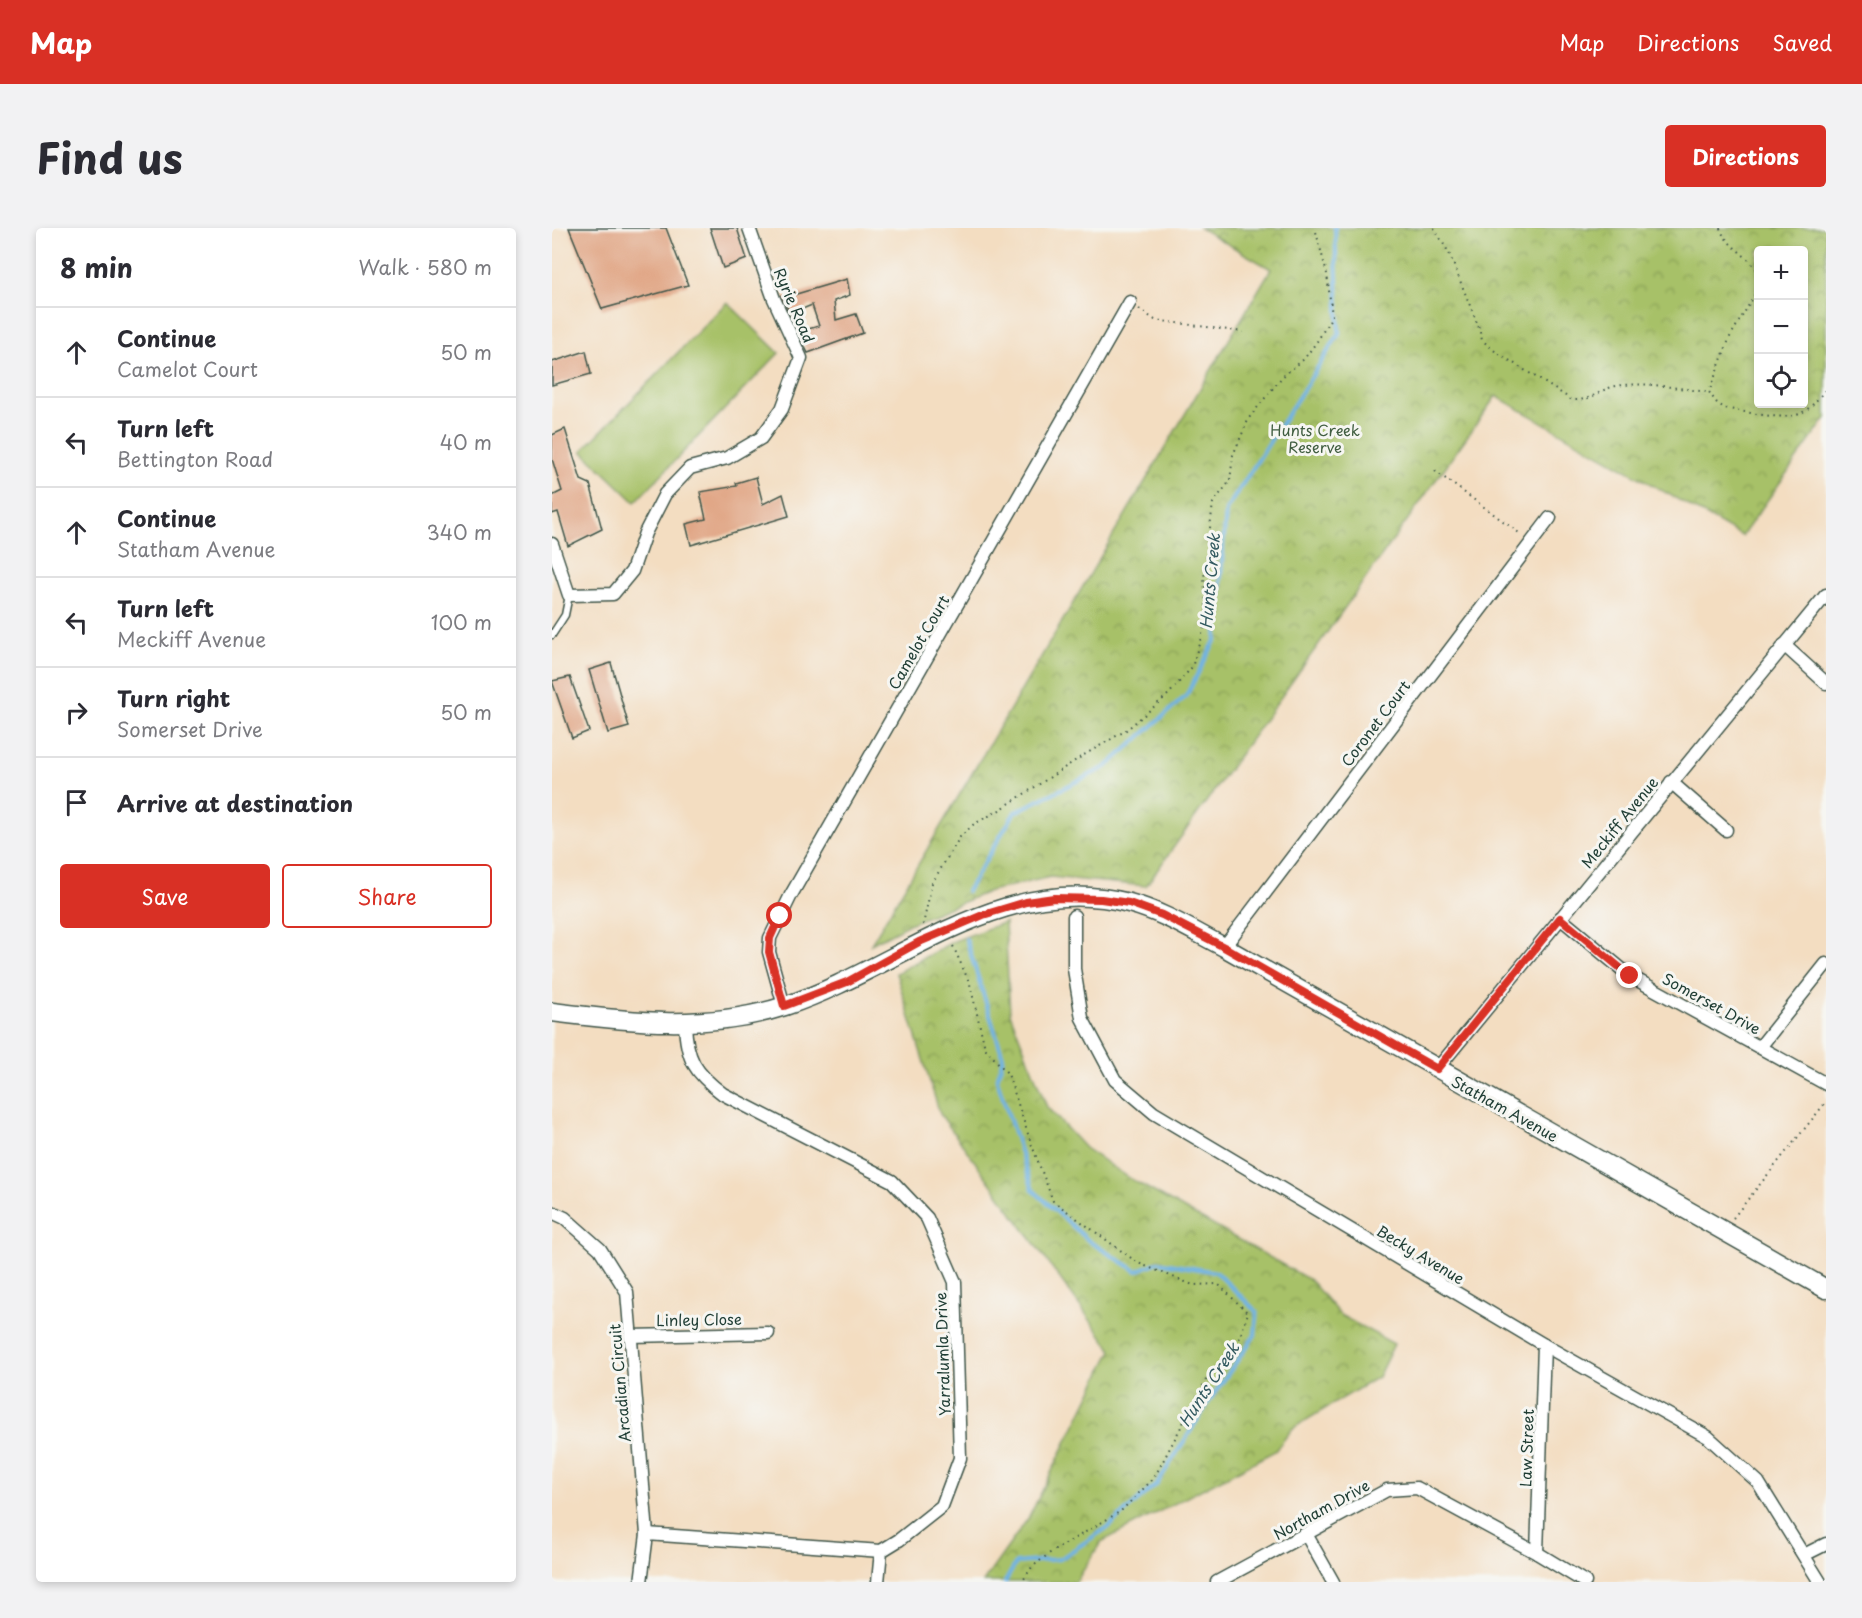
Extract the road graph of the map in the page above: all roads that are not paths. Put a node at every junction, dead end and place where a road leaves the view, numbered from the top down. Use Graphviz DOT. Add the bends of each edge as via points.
graph roads {
  1 [pos="749,228"];
  2 [pos="1130,302"];
  3 [pos="1550,518"];
  4 [pos="552,544"];
  5 [pos="569,595"];
  6 [pos="1826,595"];
  7 [pos="552,634"];
  8 [pos="1784,645"];
  9 [pos="1826,683"];
  10 [pos="1671,782"];
  11 [pos="1725,830"];
  12 [pos="1074,916"];
  13 [pos="1560,918"];
  14 [pos="1224,947"];
  15 [pos="1826,964"];
  16 [pos="784,1006"];
  17 [pos="552,1012"];
  18 [pos="685,1023"];
  19 [pos="1760,1047"];
  20 [pos="1437,1069"];
  21 [pos="1826,1084"];
  22 [pos="552,1212"];
  23 [pos="1826,1289"];
  24 [pos="768,1333"];
  25 [pos="630,1336"];
  26 [pos="1544,1345"];
  27 [pos="647,1534"];
  28 [pos="1306,1534"];
  29 [pos="1826,1544"];
  30 [pos="880,1551"];
  31 [pos="1537,1553"];
  32 [pos="1804,1555"];
  33 [pos="641,1582"];
  34 [pos="878,1582"];
  35 [pos="1217,1582"];
  36 [pos="1333,1582"];
  37 [pos="1585,1582"];
  38 [pos="1820,1582"];
  1 -- 5 [label="street, Ryrie Road" via="774,299 801,358 782,409 761,438 727,458 690,468 665,495 645,533 633,571 613,594"];
  2 -- 16 [label="street, Camelot Court" via="791,895 770,938 769,952"];
  3 -- 14 [label="street, Coronet Court"];
  4 -- 5 [label="street"];
  5 -- 7 [label="lane" via="566,615"];
  6 -- 8 [label="street, Meckiff Avenue"];
  8 -- 9 [label="street"];
  8 -- 10 [label="street, Meckiff Avenue"];
  10 -- 11 [label="street"];
  10 -- 13 [label="street, Meckiff Avenue"];
  12 -- 26 [label="street, Becky Avenue" via="1074,969 1082,1018 1115,1080 1154,1113"];
  13 -- 19 [label="street, Somerset Drive" via="1630,976"];
  13 -- 20 [label="street, Meckiff Avenue"];
  14 -- 16 [label="main road, Statham Avenue" via="1129,903 1079,897 1026,902 945,930 847,982"];
  14 -- 20 [label="main road, Statham Avenue"];
  15 -- 19 [label="street"];
  16 -- 18 [label="main road, Statham Avenue" via="718,1021"];
  17 -- 18 [label="main road, Statham Avenue" via="623,1021"];
  18 -- 30 [label="street, Yarralumla Drive" via="693,1066 709,1084 892,1181 927,1218 955,1282 960,1458 942,1506"];
  19 -- 21 [label="street, Somerset Drive"];
  20 -- 23 [label="main road, Statham Avenue"];
  22 -- 25 [label="street, Arcadian Circuit" via="565,1218 600,1249 627,1292"];
  24 -- 25 [label="street, Linley Close"];
  25 -- 27 [label="street, Arcadian Circuit"];
  26 -- 31 [label="street, Law Street"];
  26 -- 32 [label="street, Becky Avenue" via="1708,1437 1758,1482"];
  27 -- 30 [label="street"];
  27 -- 33 [label="street, Arcadian Circuit"];
  28 -- 31 [label="street, Northam Drive" via="1387,1490 1417,1488"];
  28 -- 35 [label="street, Northam Drive"];
  28 -- 36 [label="street"];
  29 -- 32 [label="street"];
  30 -- 34 [label="street"];
  31 -- 37 [label="street, Northam Drive"];
  32 -- 38 [label="street, Becky Avenue"];
}
